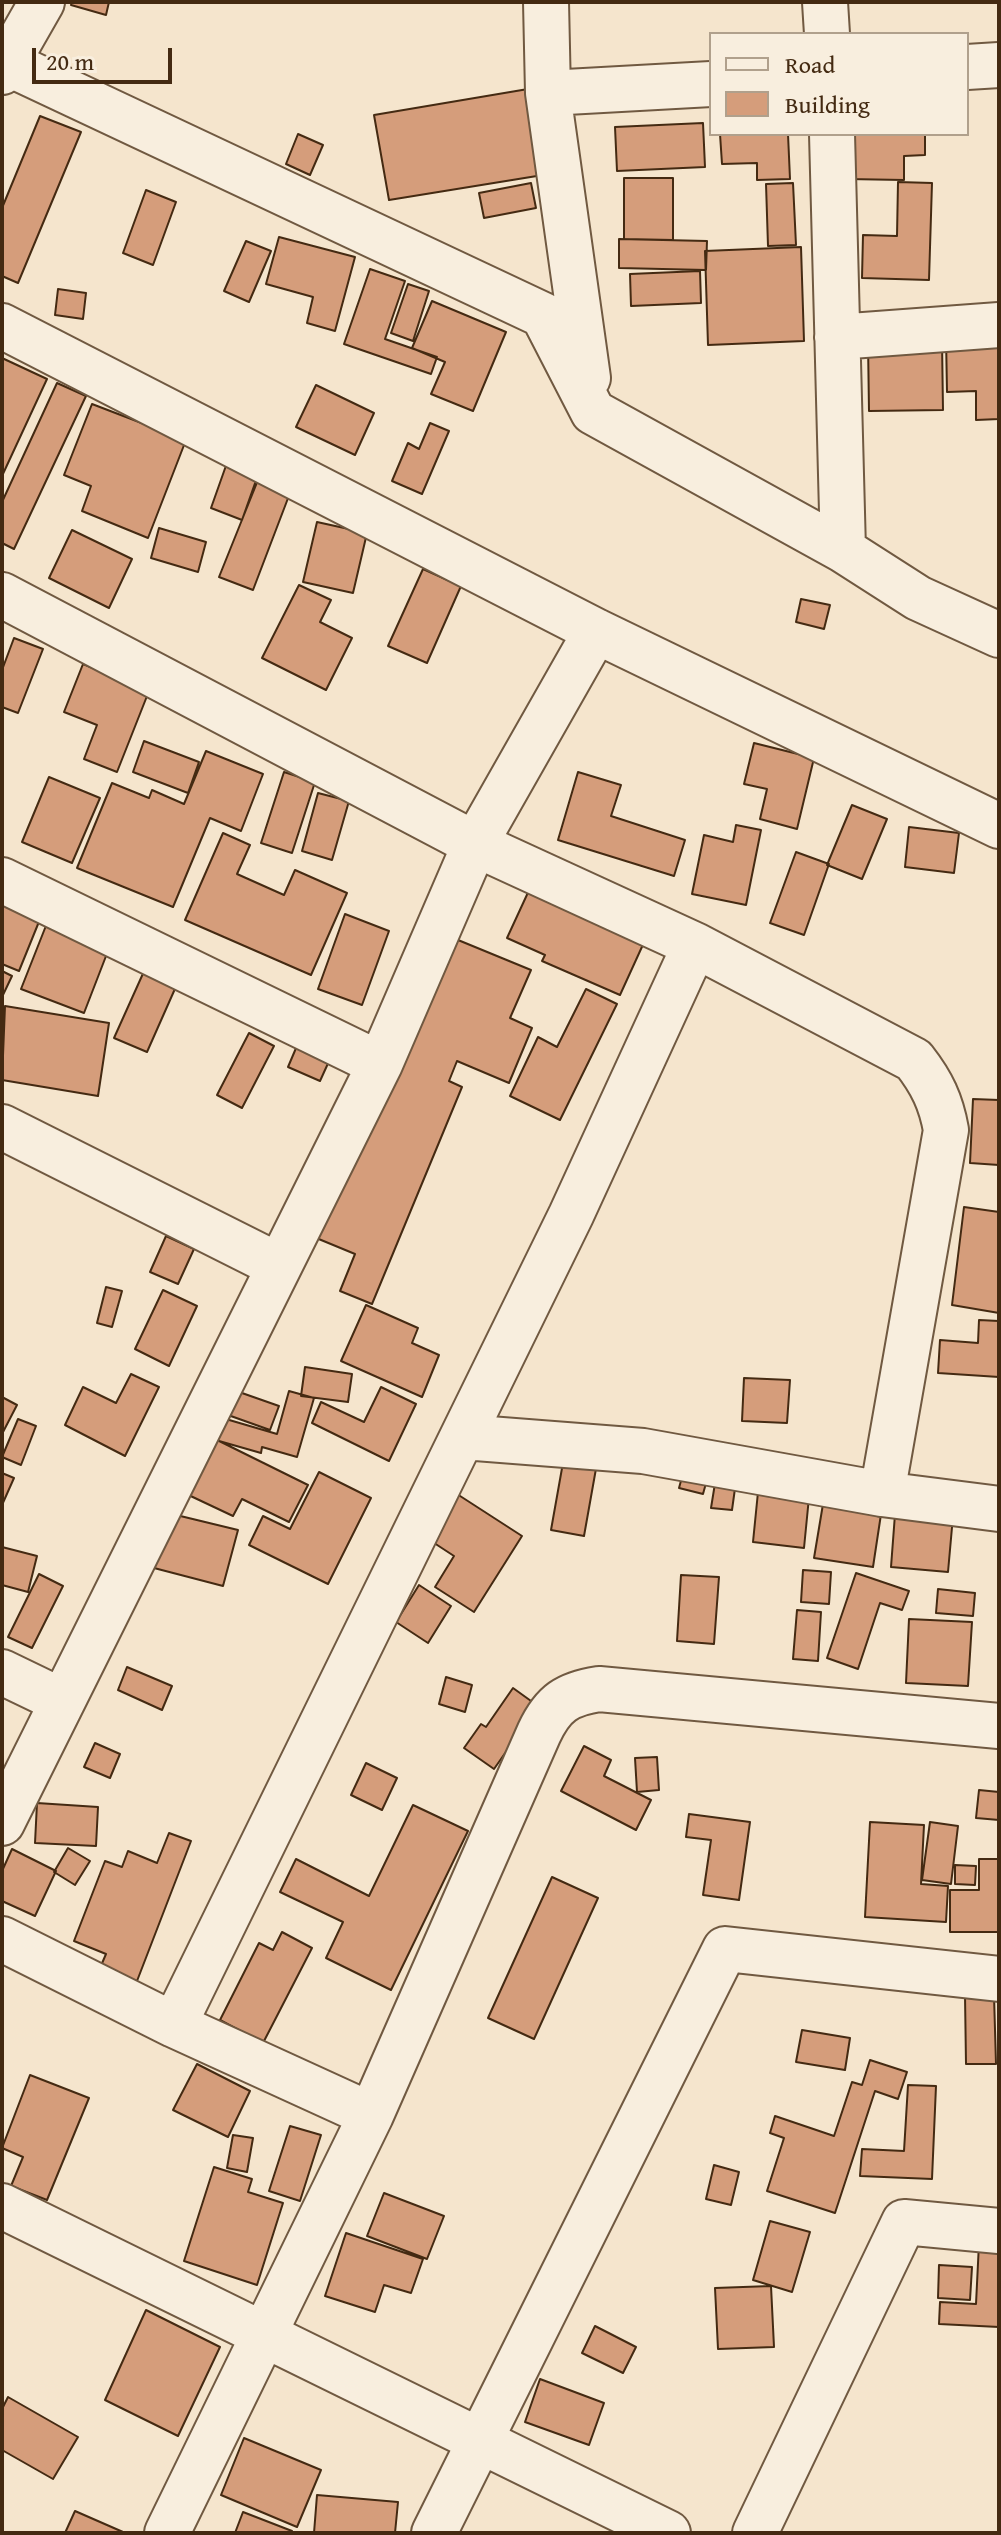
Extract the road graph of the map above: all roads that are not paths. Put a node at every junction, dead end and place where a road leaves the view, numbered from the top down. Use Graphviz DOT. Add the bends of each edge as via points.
graph roads {
  1 [pos="42,2"];
  2 [pos="546,2"];
  3 [pos="825,2"];
  4 [pos="827,32"];
  5 [pos="999,65"];
  6 [pos="969,67"];
  7 [pos="5,68"];
  8 [pos="709,84"];
  9 [pos="548,93"];
  10 [pos="832,136"];
  11 [pos="999,325"];
  12 [pos="2,326"];
  13 [pos="837,337"];
  14 [pos="593,412"];
  15 [pos="843,550"];
  16 [pos="2,595"];
  17 [pos="596,631"];
  18 [pos="999,635"];
  19 [pos="999,826"];
  20 [pos="475,844"];
  21 [pos="2,880"];
  22 [pos="695,945"];
  23 [pos="380,1064"];
  24 [pos="2,1127"];
  25 [pos="279,1266"];
  26 [pos="463,1437"];
  27 [pos="882,1494"];
  28 [pos="999,1509"];
  29 [pos="2,1672"];
  30 [pos="62,1701"];
  31 [pos="999,1726"];
  32 [pos="2,1823"];
  33 [pos="2,1939"];
  34 [pos="999,1979"];
  35 [pos="174,2025"];
  36 [pos="371,2115"];
  37 [pos="2,2206"];
  38 [pos="999,2231"];
  39 [pos="262,2332"];
  40 [pos="479,2441"];
  41 [pos="167,2533"];
  42 [pos="434,2533"];
  43 [pos="668,2533"];
  44 [pos="755,2533"];
  1 -- 7 [label="street"];
  2 -- 9 [label="street"];
  3 -- 4 [label="street"];
  5 -- 6 [label="street"];
  7 -- 14 [label="street" via="543,315"];
  8 -- 9 [label="street"];
  9 -- 14 [label="street"];
  10 -- 13 [label="street"];
  11 -- 13 [label="street"];
  12 -- 17 [label="street"];
  13 -- 15 [label="street"];
  14 -- 15 [label="street"];
  15 -- 18 [label="street" via="918,598"];
  16 -- 20 [label="street"];
  17 -- 19 [label="street"];
  17 -- 20 [label="street"];
  20 -- 22 [label="street"];
  20 -- 23 [label="street"];
  21 -- 23 [label="street"];
  22 -- 26 [label="street"];
  22 -- 27 [label="street" via="914,1060 941,1104 944,1156"];
  23 -- 25 [label="street"];
  24 -- 25 [label="street"];
  25 -- 30 [label="street"];
  26 -- 27 [label="street" via="643,1451"];
  26 -- 35 [label="street"];
  27 -- 28 [label="street"];
  29 -- 30 [label="street"];
  30 -- 32 [label="street"];
  31 -- 36 [label="street" via="599,1689 557,1702"];
  33 -- 35 [label="street"];
  34 -- 40 [label="street" via="725,1949"];
  35 -- 36 [label="street"];
  36 -- 39 [label="street"];
  37 -- 39 [label="street"];
  38 -- 44 [label="street" via="904,2222"];
  39 -- 40 [label="street"];
  39 -- 41 [label="street"];
  40 -- 42 [label="street"];
  40 -- 43 [label="street"];
}
